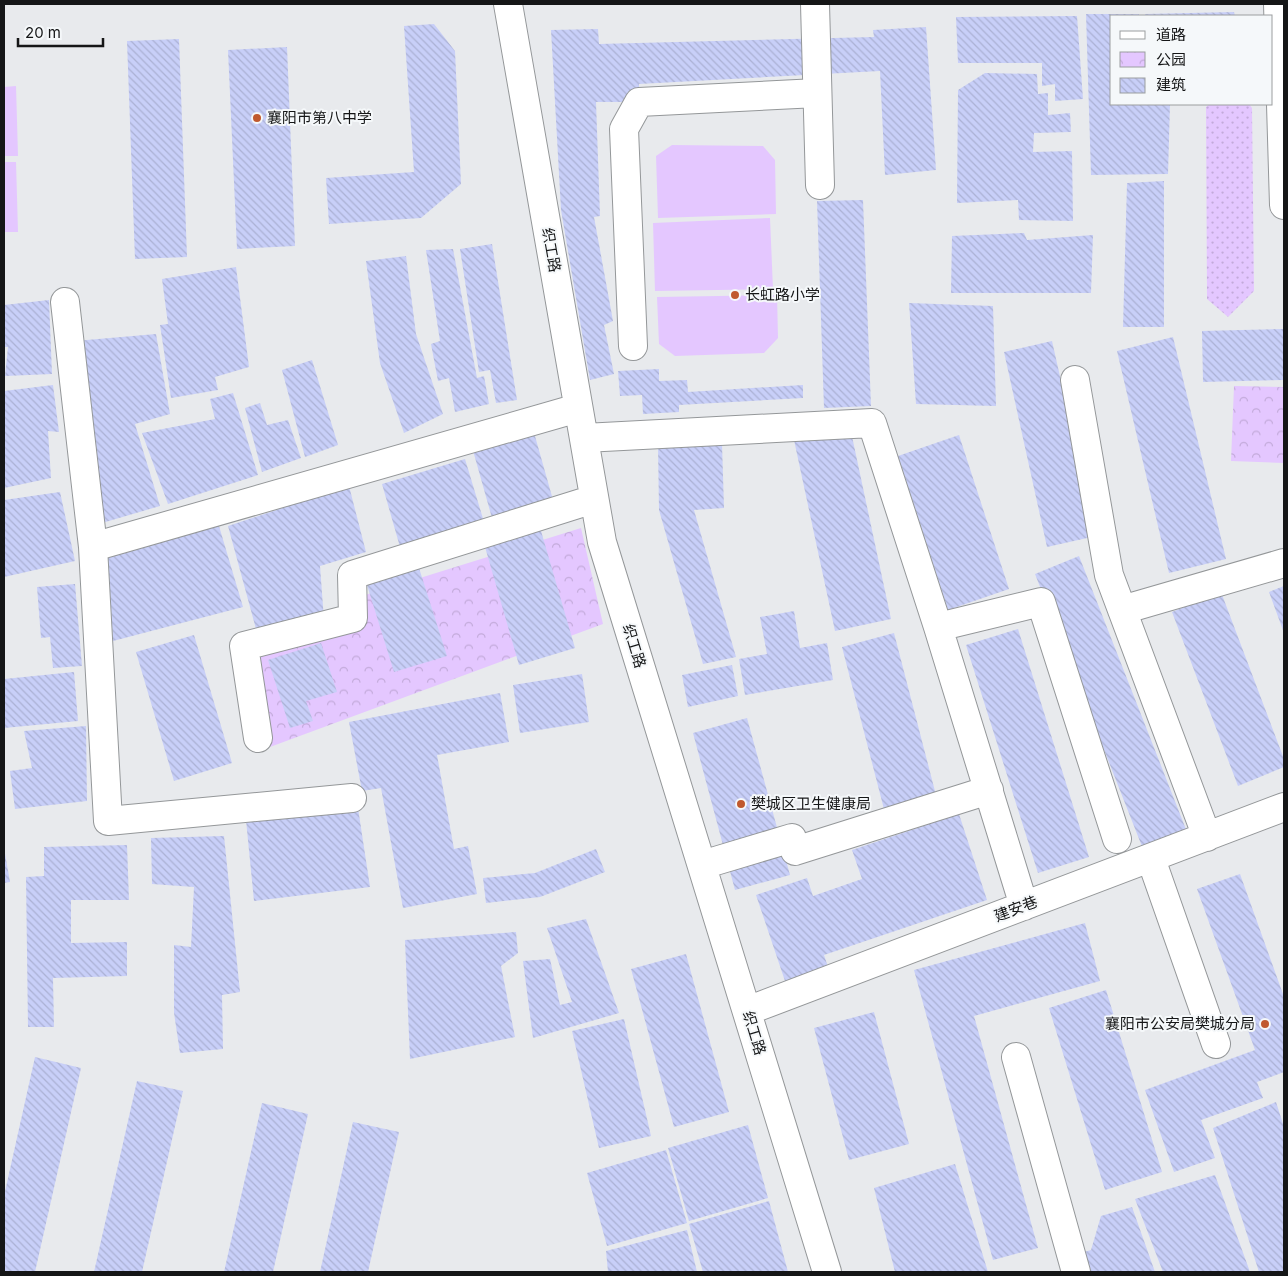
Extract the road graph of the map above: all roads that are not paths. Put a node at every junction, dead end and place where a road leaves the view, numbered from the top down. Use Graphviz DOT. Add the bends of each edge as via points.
graph roads {
  1 [pos="508,4"];
  2 [pos="815,4"];
  3 [pos="1278,4"];
  4 [pos="1282,64"];
  5 [pos="817,93"];
  6 [pos="820,185"];
  7 [pos="1284,188"];
  8 [pos="64,302"];
  9 [pos="633,346"];
  10 [pos="1076,380"];
  11 [pos="578,408"];
  12 [pos="584,438"];
  13 [pos="594,499"];
  14 [pos="93,547"];
  15 [pos="1284,564"];
  16 [pos="1122,610"];
  17 [pos="938,627"];
  18 [pos="258,738"];
  19 [pos="989,790"];
  20 [pos="352,798"];
  21 [pos="1284,807"];
  22 [pos="1206,837"];
  23 [pos="1116,839"];
  24 [pos="1151,858"];
  25 [pos="702,865"];
  26 [pos="1024,906"];
  27 [pos="748,1012"];
  28 [pos="1216,1044"];
  29 [pos="1016,1058"];
  30 [pos="828,1272"];
  31 [pos="1076,1272"];
  1 -- 11 [label="street, 织工路"];
  2 -- 5 [label="street"];
  3 -- 4 [label="street"];
  4 -- 7 [label="street"];
  5 -- 6 [label="street"];
  5 -- 9 [label="street" via="639,102 624,128"];
  8 -- 14 [label="street"];
  10 -- 16 [label="street" via="1109,575"];
  11 -- 12 [label="street, 织工路"];
  11 -- 14 [label="street"];
  12 -- 13 [label="street, 织工路"];
  12 -- 17 [label="street" via="872,423"];
  13 -- 18 [label="street" via="352,575 353,618 244,646"];
  13 -- 25 [label="street, 织工路" via="602,542"];
  14 -- 20 [label="street" via="108,821"];
  15 -- 16 [label="street"];
  16 -- 22 [label="street"];
  17 -- 19 [label="street"];
  17 -- 23 [label="street" via="1041,602"];
  19 -- 25 [label="street" via="795,851 792,838"];
  19 -- 26 [label="street"];
  21 -- 22 [label="street, 建安巷"];
  22 -- 24 [label="street, 建安巷"];
  24 -- 26 [label="street, 建安巷"];
  24 -- 28 [label="street"];
  25 -- 27 [label="street, 织工路"];
  26 -- 27 [label="street, 建安巷"];
  27 -- 30 [label="street, 织工路"];
  29 -- 31 [label="street"];
}
